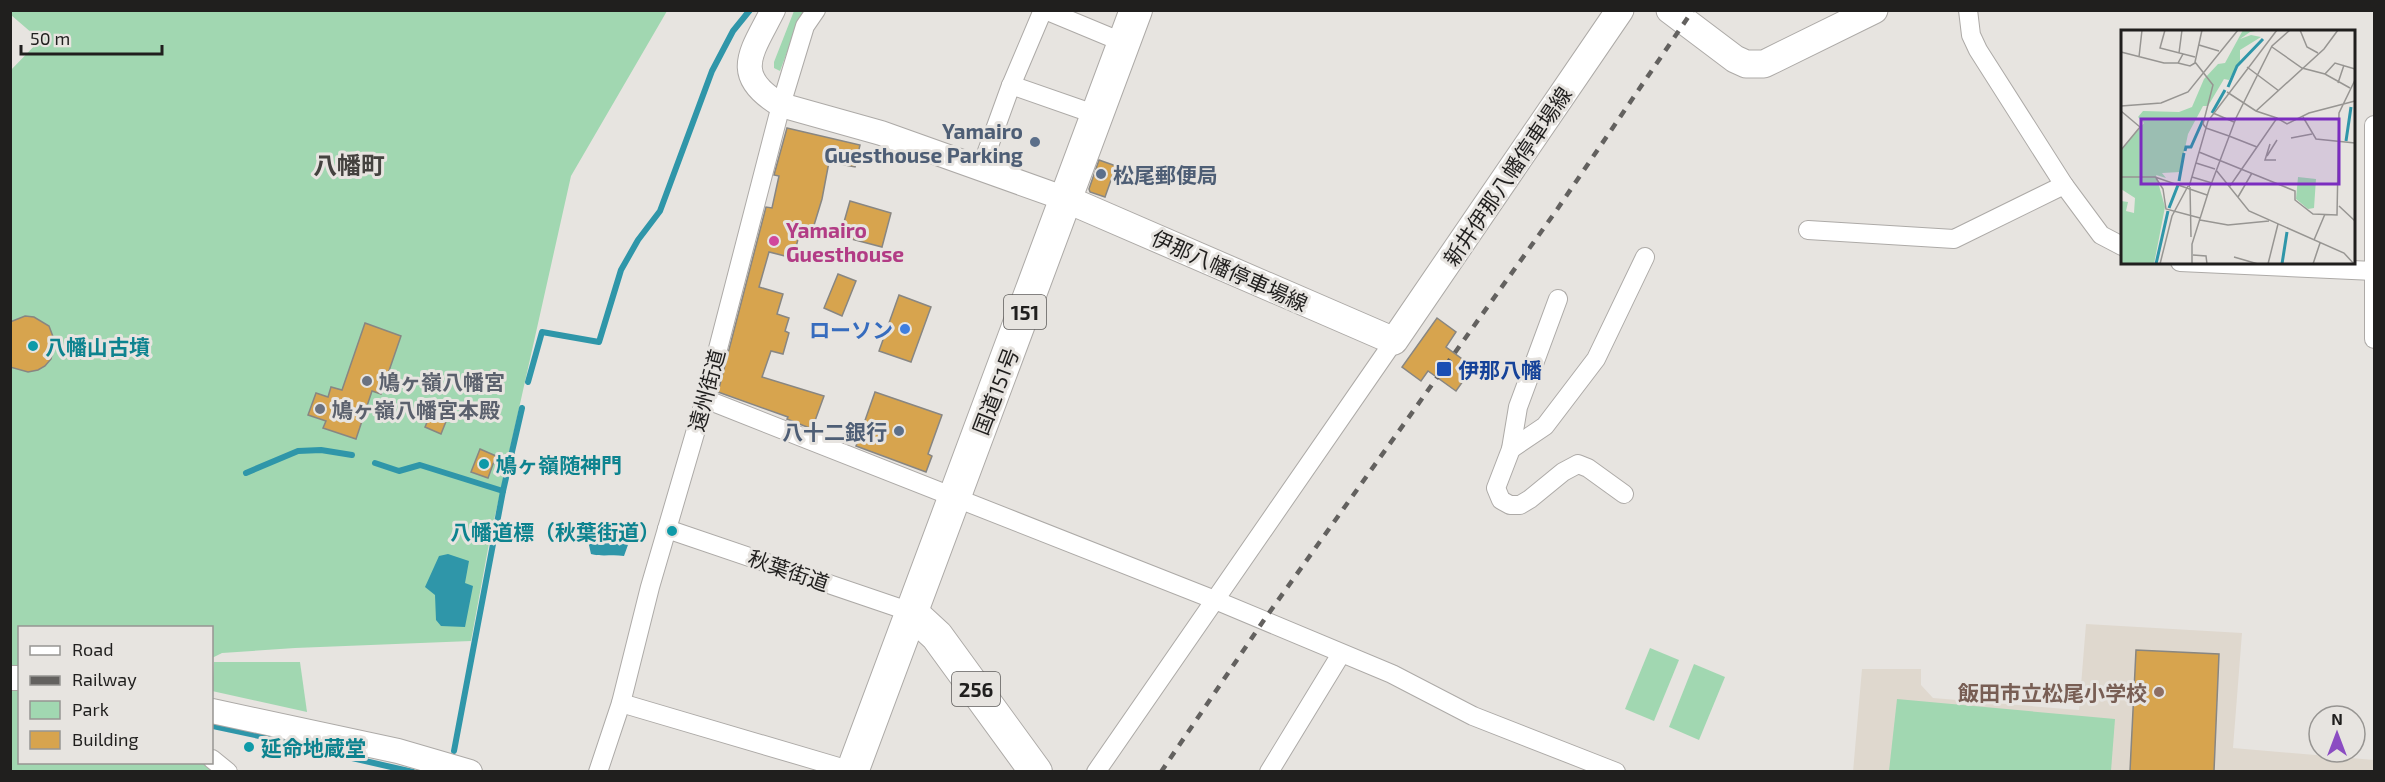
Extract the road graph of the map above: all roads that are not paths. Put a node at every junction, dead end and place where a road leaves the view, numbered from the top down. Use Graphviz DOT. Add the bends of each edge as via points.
graph roads {
  1 [pos="773,10"];
  2 [pos="816,10"];
  3 [pos="1044,10"];
  4 [pos="1136,10"];
  5 [pos="1620,10"];
  6 [pos="1670,10"];
  7 [pos="1874,10"];
  8 [pos="1968,10"];
  9 [pos="1122,42"];
  10 [pos="1011,85"];
  11 [pos="781,105"];
  12 [pos="1097,115"];
  13 [pos="2374,125"];
  14 [pos="981,168"];
  15 [pos="2064,185"];
  16 [pos="1066,199"];
  17 [pos="1808,230"];
  18 [pos="2121,245"];
  19 [pos="1645,257"];
  20 [pos="2223,264"];
  21 [pos="2374,271"];
  22 [pos="1558,299"];
  23 [pos="2374,339"];
  24 [pos="1394,341"];
  25 [pos="705,399"];
  26 [pos="1511,449"];
  27 [pos="1624,494"];
  28 [pos="955,497"];
  29 [pos="667,529"];
  30 [pos="1215,600"];
  31 [pos="911,612"];
  32 [pos="1341,654"];
  33 [pos="621,703"];
  34 [pos="213,711"];
  35 [pos="213,760"];
  36 [pos="228,771"];
  37 [pos="470,771"];
  38 [pos="598,771"];
  39 [pos="852,771"];
  40 [pos="1036,771"];
  41 [pos="1096,771"];
  42 [pos="1269,771"];
  43 [pos="1616,771"];
  1 -- 11 [label="street" via="754,50 749,75 757,88"];
  2 -- 11 [label="street, 遠州街道" via="805,26"];
  3 -- 9 [label="street"];
  3 -- 10 [label="street"];
  4 -- 9 [label="highway, 国道151号 / 151"];
  5 -- 24 [label="main road, 新井伊那八幡停車場線"];
  6 -- 7 [label="main road" via="1746,64 1764,64"];
  8 -- 15 [label="street" via="1971,35 1978,50"];
  9 -- 12 [label="highway, 国道151号 / 151"];
  10 -- 12 [label="street"];
  10 -- 14 [label="street"];
  11 -- 14 [label="street" via="881,133"];
  11 -- 25 [label="street, 遠州街道"];
  12 -- 16 [label="highway, 国道151号 / 151"];
  13 -- 21 [label="street"];
  14 -- 16 [label="street"];
  15 -- 17 [label="street" via="1954,239"];
  15 -- 18 [label="street" via="2101,235"];
  16 -- 24 [label="main road, 伊那八幡停車場線"];
  16 -- 28 [label="highway, 国道151号 / 151"];
  19 -- 26 [label="street" via="1596,359 1545,426"];
  20 -- 21 [label="street"];
  21 -- 23 [label="street"];
  22 -- 26 [label="street" via="1518,407"];
  24 -- 30 [label="street"];
  25 -- 28 [label="street"];
  25 -- 29 [label="street, 遠州街道"];
  26 -- 27 [label="street" via="1496,488 1501,500 1510,505 1530,499 1578,464"];
  28 -- 30 [label="street"];
  28 -- 31 [label="highway, 国道151号 / 151"];
  29 -- 31 [label="street, 秋葉街道"];
  29 -- 33 [label="street, 遠州街道"];
  30 -- 32 [label="street"];
  30 -- 41 [label="street"];
  31 -- 39 [label="highway, 国道151号 / 151"];
  31 -- 40 [label="highway, 256" via="938,636"];
  32 -- 42 [label="street"];
  32 -- 43 [label="street" via="1392,674 1473,716"];
  33 -- 38 [label="street, 遠州街道"];
  33 -- 39 [label="street"];
  34 -- 37 [label="street" via="398,750"];
  35 -- 36 [label="street"];
}
